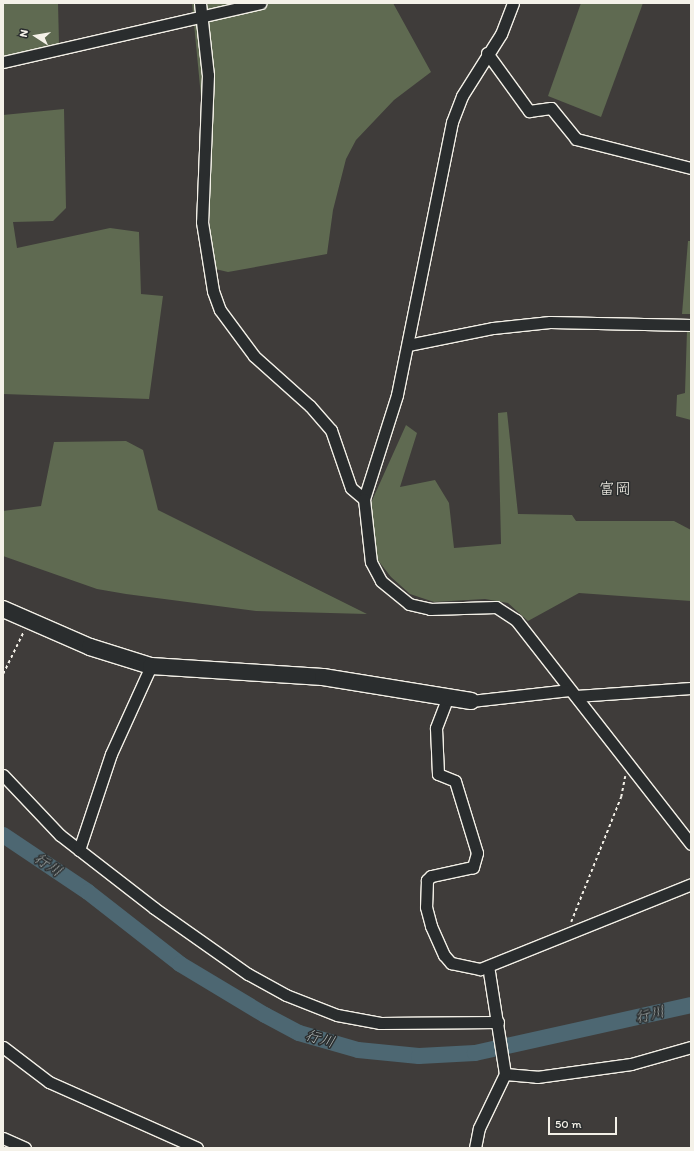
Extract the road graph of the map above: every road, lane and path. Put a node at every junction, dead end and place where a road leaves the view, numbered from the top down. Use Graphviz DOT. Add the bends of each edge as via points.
graph roads {
  1 [pos="200,3"];
  2 [pos="260,3"];
  3 [pos="513,3"];
  4 [pos="203,16"];
  5 [pos="487,53"];
  6 [pos="3,62"];
  7 [pos="691,168"];
  8 [pos="691,325"];
  9 [pos="408,345"];
  10 [pos="364,499"];
  11 [pos="3,609"];
  12 [pos="29,620"];
  13 [pos="151,666"];
  14 [pos="3,674"];
  15 [pos="691,688"];
  16 [pos="572,693"];
  17 [pos="447,699"];
  18 [pos="471,701"];
  19 [pos="628,763"];
  20 [pos="3,775"];
  21 [pos="691,844"];
  22 [pos="79,850"];
  23 [pos="691,884"];
  24 [pos="566,935"];
  25 [pos="488,966"];
  26 [pos="498,1022"];
  27 [pos="3,1047"];
  28 [pos="691,1047"];
  29 [pos="505,1072"];
  30 [pos="3,1138"];
  31 [pos="25,1148"];
  32 [pos="197,1148"];
  33 [pos="475,1148"];
  1 -- 4 [label="street"];
  2 -- 4 [label="street"];
  3 -- 5 [label="street" via="501,34"];
  4 -- 6 [label="street"];
  4 -- 10 [label="street" via="208,75 202,222 213,291 220,310 254,356 310,406 331,430 351,488"];
  5 -- 7 [label="street" via="529,111 550,108 576,139"];
  5 -- 9 [label="street" via="452,122"];
  8 -- 9 [label="street" via="550,322 493,328"];
  9 -- 10 [label="street" via="380,456"];
  10 -- 16 [label="street" via="371,562 393,593 418,608 482,605 502,610 525,631"];
  11 -- 12 [label="street"];
  12 -- 13 [label="street" via="90,647"];
  12 -- 14 [label="path"];
  13 -- 17 [label="street" via="323,677"];
  13 -- 22 [label="street" via="111,754"];
  15 -- 16 [label="street"];
  16 -- 18 [label="street"];
  16 -- 19 [label="street"];
  17 -- 18 [label="street"];
  17 -- 25 [label="street" via="436,728 438,774 455,781 477,853 473,867 431,876 425,892 426,907 437,943 451,963 480,969"];
  19 -- 21 [label="street"];
  19 -- 24 [label="path" via="621,798"];
  20 -- 22 [label="street" via="60,835"];
  22 -- 26 [label="street" via="248,974 293,998 337,1015 380,1023"];
  23 -- 24 [label="street"];
  24 -- 25 [label="street"];
  25 -- 26 [label="street"];
  26 -- 29 [label="street"];
  27 -- 32 [label="street" via="49,1082"];
  28 -- 29 [label="street" via="631,1064 536,1077"];
  29 -- 33 [label="street" via="479,1128"];
  30 -- 31 [label="street"];
}
